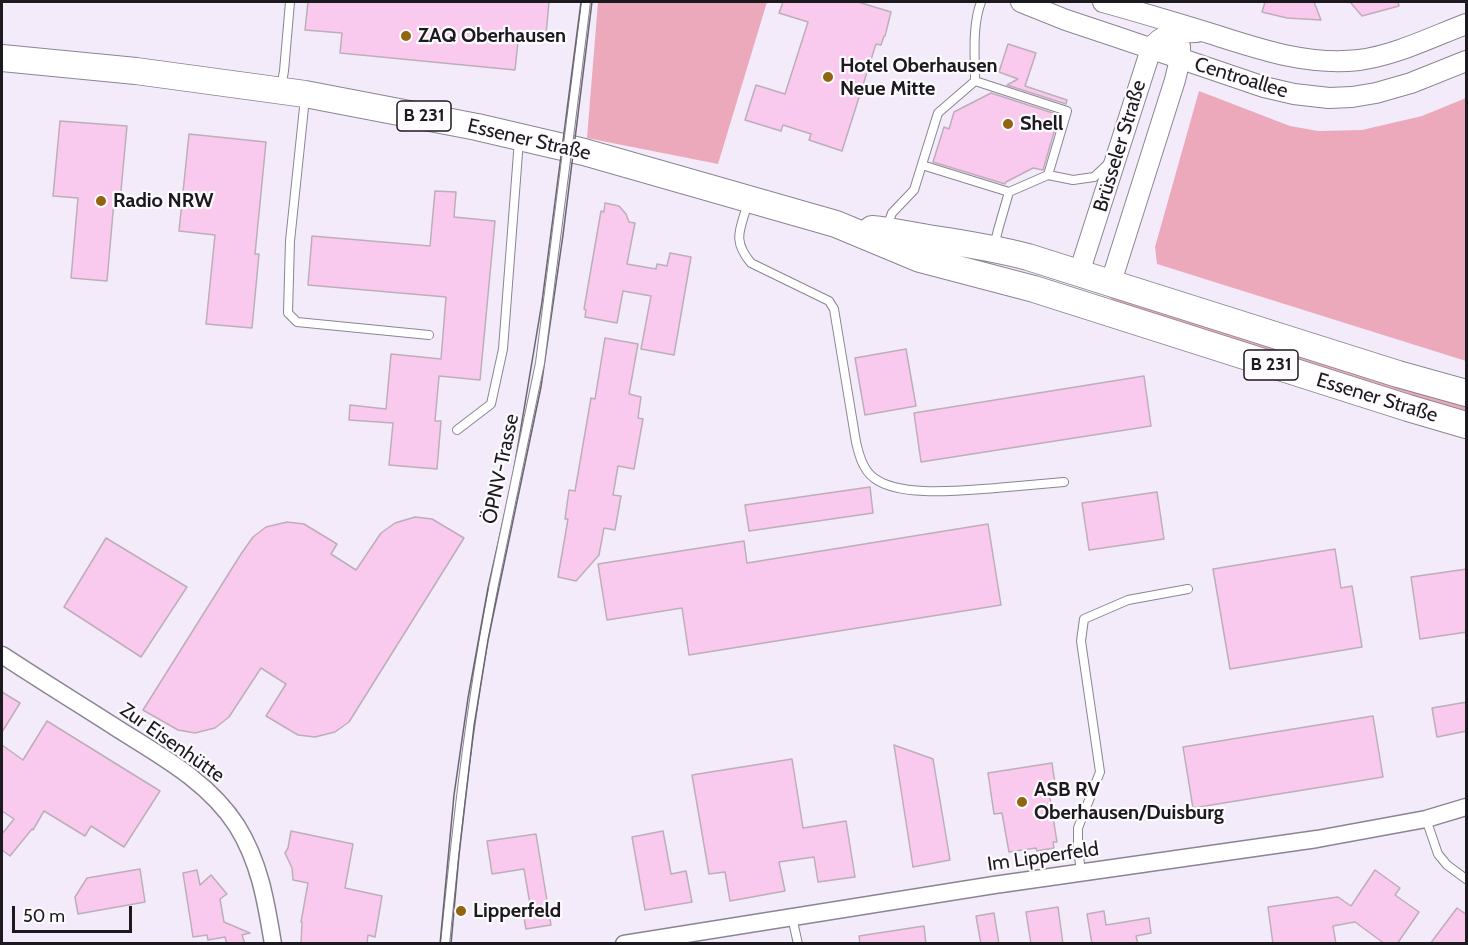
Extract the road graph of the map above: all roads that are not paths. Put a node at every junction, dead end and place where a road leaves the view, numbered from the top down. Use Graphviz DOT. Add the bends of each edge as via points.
graph roads {
  1 [pos="290,2"];
  2 [pos="586,2"];
  3 [pos="981,2"];
  4 [pos="1021,2"];
  5 [pos="1103,2"];
  6 [pos="1467,24"];
  7 [pos="1169,26"];
  8 [pos="1151,49"];
  9 [pos="2,58"];
  10 [pos="1180,59"];
  11 [pos="1467,62"];
  12 [pos="975,81"];
  13 [pos="280,90"];
  14 [pos="305,94"];
  15 [pos="520,137"];
  16 [pos="1117,156"];
  17 [pos="922,165"];
  18 [pos="1048,175"];
  19 [pos="1009,192"];
  20 [pos="749,199"];
  21 [pos="836,225"];
  22 [pos="886,230"];
  23 [pos="994,248"];
  24 [pos="1079,273"];
  25 [pos="1111,282"];
  26 [pos="1082,305"];
  27 [pos="429,334"];
  28 [pos="1467,393"];
  29 [pos="1467,425"];
  30 [pos="457,430"];
  31 [pos="1064,482"];
  32 [pos="1188,589"];
  33 [pos="2,655"];
  34 [pos="1467,807"];
  35 [pos="1426,819"];
  36 [pos="1081,872"];
  37 [pos="1467,879"];
  38 [pos="792,917"];
  39 [pos="273,944"];
  40 [pos="445,944"];
  41 [pos="624,944"];
  42 [pos="798,944"];
  1 -- 13 [label="lane"];
  2 -- 40 [label="lane, ÖPNV-Trasse, bridge" via="540,363 476,682"];
  3 -- 12 [label="lane" via="976,16"];
  4 -- 8 [label="street, Centroallee"];
  5 -- 7 [label="street, Centroallee"];
  6 -- 7 [label="street, Centroallee" via="1386,53 1346,61 1297,58 1202,31"];
  7 -- 8 [label="street"];
  7 -- 10 [label="street, Brüsseler Straße" via="1179,41"];
  8 -- 10 [label="street, Centroallee"];
  8 -- 16 [label="street, Brüsseler Straße"];
  9 -- 13 [label="main road, Essener Straße / B 231"];
  10 -- 11 [label="street, Centroallee" via="1280,91 1329,98 1376,93"];
  10 -- 25 [label="street, Brüsseler Straße"];
  12 -- 17 [label="lane" via="938,113"];
  12 -- 18 [label="lane" via="1067,111"];
  13 -- 14 [label="main road, Essener Straße / B 231"];
  14 -- 15 [label="main road, Essener Straße / B 231"];
  14 -- 27 [label="lane" via="290,241 288,313 297,322"];
  15 -- 20 [label="main road, Essener Straße / B 231"];
  15 -- 30 [label="lane" via="501,360 491,404"];
  16 -- 18 [label="lane" via="1094,177 1073,180"];
  16 -- 24 [label="street, Brüsseler Straße"];
  17 -- 19 [label="lane"];
  17 -- 22 [label="lane" via="915,190 892,213"];
  18 -- 19 [label="lane"];
  19 -- 23 [label="lane"];
  20 -- 21 [label="main road, Essener Straße / B 231"];
  20 -- 31 [label="lane" via="739,236 742,253 751,264 829,301 834,309 856,442 860,458 872,477 895,487 922,491"];
  21 -- 22 [label="main road, Essener Straße / B 231"];
  21 -- 26 [label="main road, Essener Straße / B 231" via="920,259"];
  22 -- 23 [label="main road, Essener Straße / B 231"];
  23 -- 24 [label="main road, Essener Straße / B 231"];
  24 -- 25 [label="main road, Essener Straße / B 231"];
  24 -- 26 [label="main road"];
  25 -- 26 [label="main road"];
  25 -- 28 [label="main road, Essener Straße / B 231"];
  26 -- 29 [label="main road, Essener Straße / B 231"];
  32 -- 36 [label="lane" via="1128,600 1084,619 1081,641 1100,772 1078,828"];
  33 -- 39 [label="street, Zur Eisenhütte" via="170,762 215,798 237,825 253,858 262,881"];
  34 -- 35 [label="street, Im Lipperfeld"];
  35 -- 36 [label="street, Im Lipperfeld" via="1317,839"];
  35 -- 37 [label="lane" via="1438,854"];
  36 -- 38 [label="street, Im Lipperfeld"];
  38 -- 41 [label="street, Im Lipperfeld"];
  38 -- 42 [label="lane"];
}
